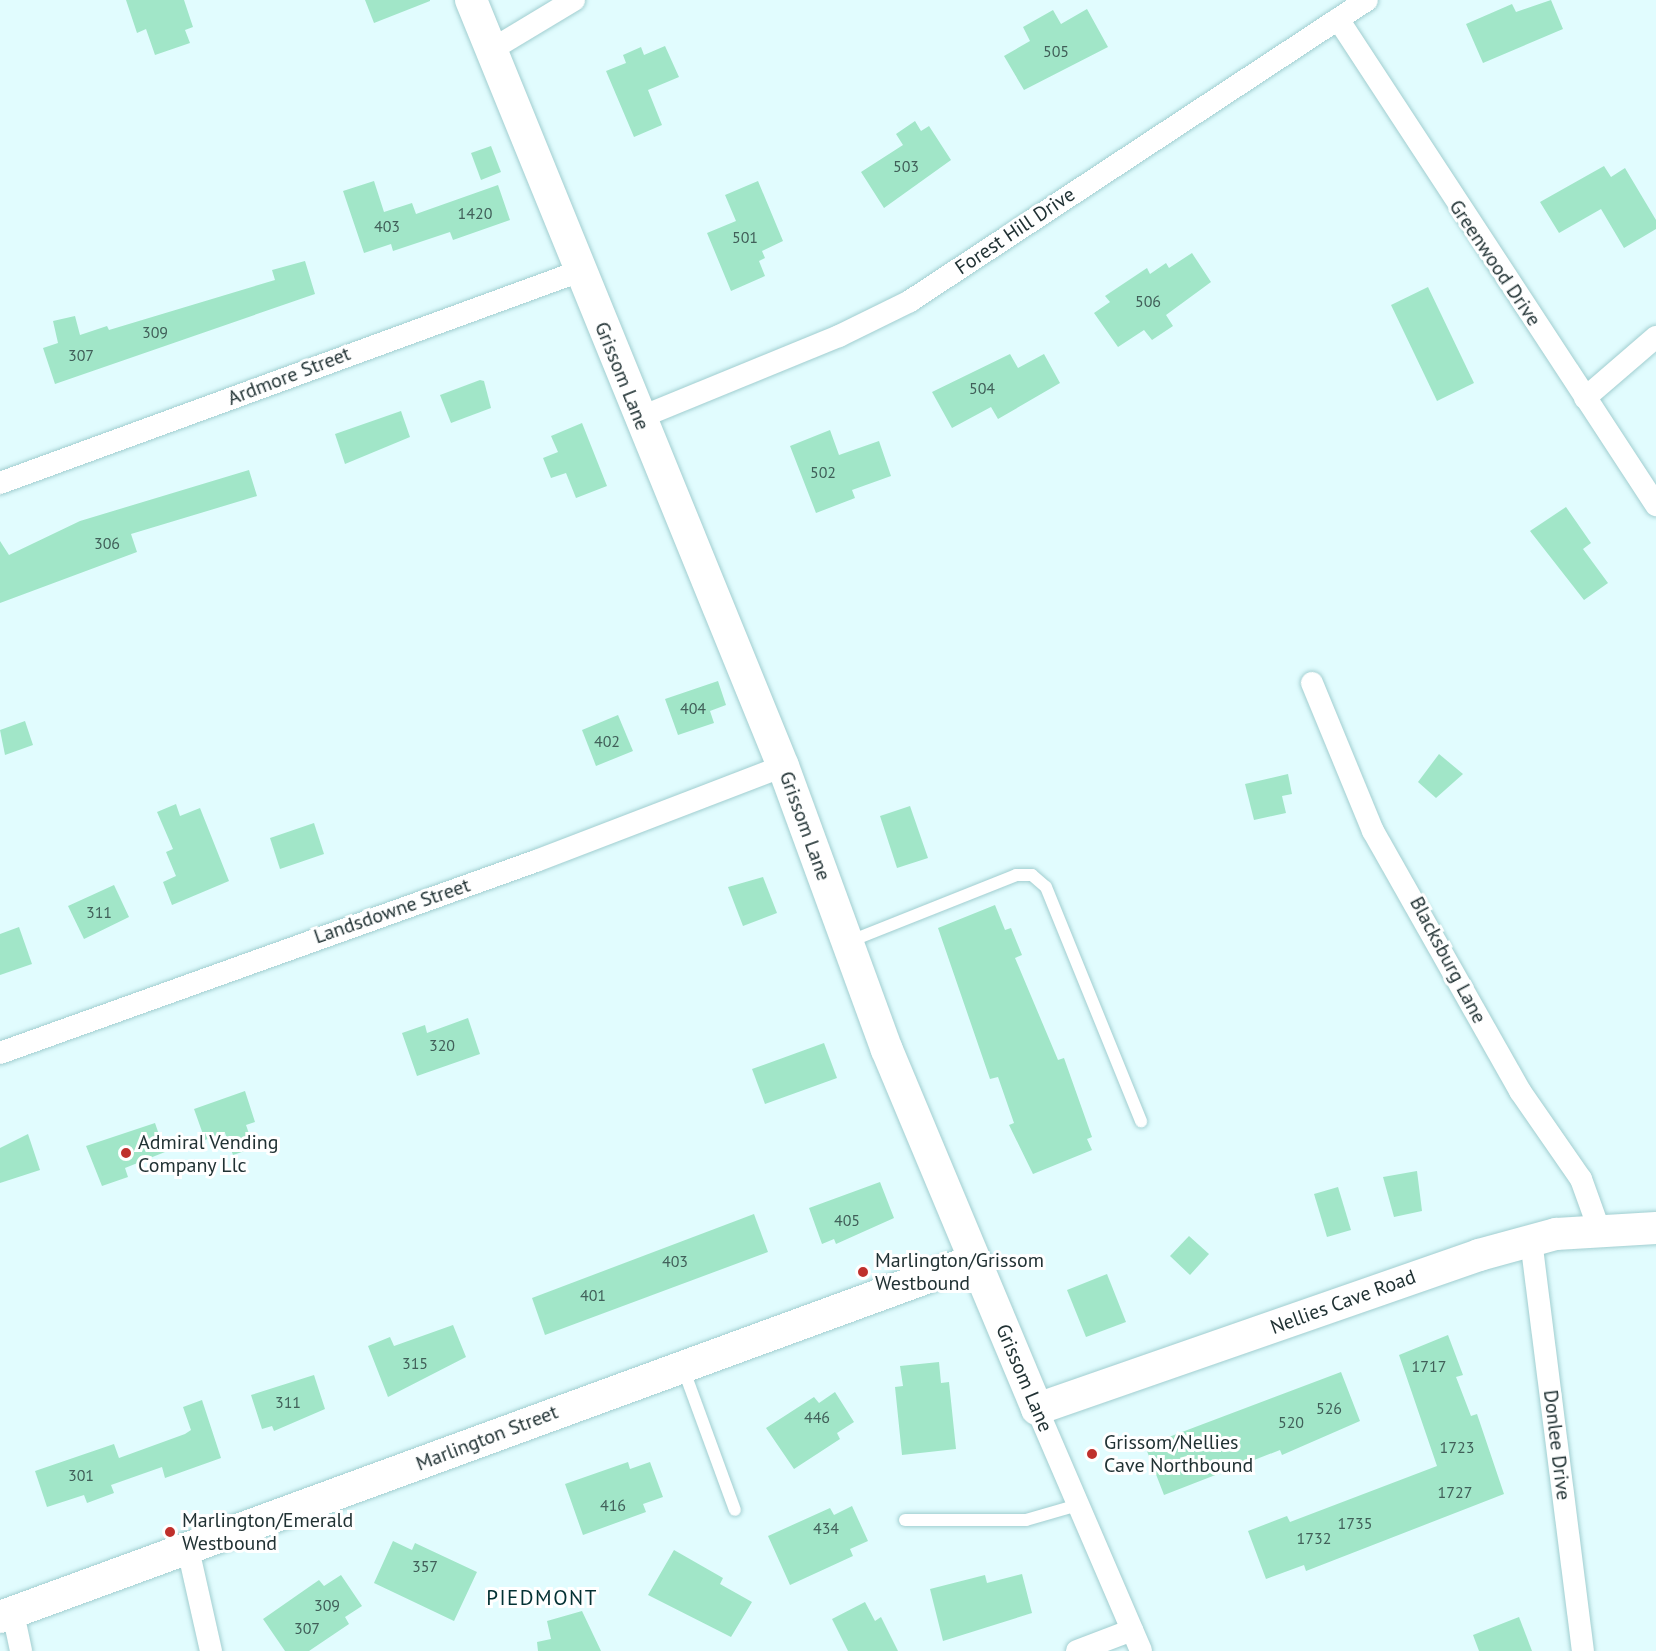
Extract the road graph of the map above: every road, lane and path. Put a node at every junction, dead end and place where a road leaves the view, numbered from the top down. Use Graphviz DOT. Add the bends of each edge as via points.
graph roads {
  1 [pos="471,0"];
  2 [pos="574,0"];
  3 [pos="1367,0"];
  4 [pos="1338,19"];
  5 [pos="491,50"];
  6 [pos="580,271"];
  7 [pos="1656,337"];
  8 [pos="1585,398"];
  9 [pos="639,418"];
  10 [pos="0,483"];
  11 [pos="1656,505"];
  12 [pos="1312,683"];
  13 [pos="783,766"];
  14 [pos="847,942"];
  15 [pos="0,1053"];
  16 [pos="1141,1121"];
  17 [pos="1656,1227"];
  18 [pos="1599,1229"];
  19 [pos="1532,1240"];
  20 [pos="975,1260"];
  21 [pos="682,1366"];
  22 [pos="1037,1409"];
  23 [pos="1078,1504"];
  24 [pos="735,1510"];
  25 [pos="905,1520"];
  26 [pos="188,1549"];
  27 [pos="6,1615"];
  28 [pos="1132,1630"];
  29 [pos="21,1651"];
  30 [pos="211,1651"];
  31 [pos="1077,1651"];
  32 [pos="1141,1651"];
  33 [pos="1583,1651"];
  1 -- 5 [label="street, Grissom Lane"];
  2 -- 5 [label="street"];
  3 -- 4 [label="street, Forest Hill Drive"];
  4 -- 8 [label="street, Greenwood Drive"];
  4 -- 9 [label="street, Forest Hill Drive" via="910,301 839,336"];
  5 -- 6 [label="street, Grissom Lane"];
  6 -- 9 [label="street, Grissom Lane"];
  6 -- 10 [label="street, Ardmore Street"];
  7 -- 8 [label="street"];
  8 -- 11 [label="street, Greenwood Drive"];
  9 -- 13 [label="street, Grissom Lane"];
  12 -- 18 [label="street, Blacksburg Lane" via="1373,831 1520,1092 1581,1179"];
  13 -- 14 [label="street, Grissom Lane"];
  13 -- 15 [label="street, Landsdowne Street" via="536,861"];
  14 -- 16 [label="lane" via="1016,875 1032,875 1046,887"];
  14 -- 20 [label="street, Grissom Lane"];
  17 -- 18 [label="street, Nellies Cave Road"];
  18 -- 19 [label="street, Nellies Cave Road"];
  19 -- 22 [label="street, Nellies Cave Road"];
  19 -- 33 [label="street, Donlee Drive"];
  20 -- 21 [label="street, Marlington Street"];
  20 -- 22 [label="street, Grissom Lane"];
  21 -- 24 [label="lane"];
  21 -- 26 [label="street, Marlington Street"];
  22 -- 23 [label="street, Grissom Lane"];
  23 -- 25 [label="lane" via="1026,1520"];
  23 -- 28 [label="street, Grissom Lane"];
  26 -- 27 [label="street, Marlington Street"];
  26 -- 30 [label="street"];
  27 -- 29 [label="street"];
  28 -- 31 [label="street"];
  28 -- 32 [label="street, Grissom Lane"];
}
